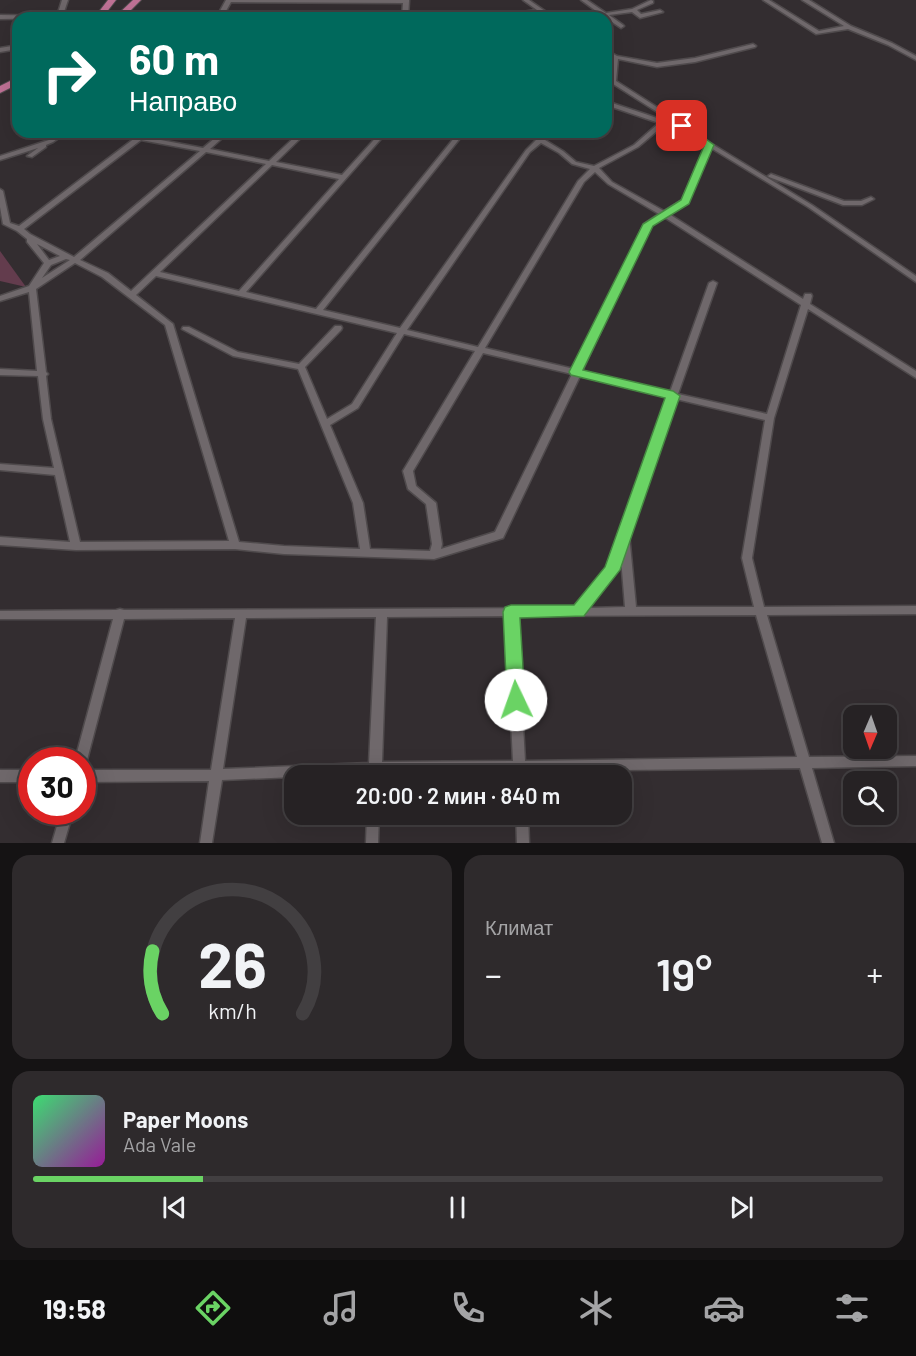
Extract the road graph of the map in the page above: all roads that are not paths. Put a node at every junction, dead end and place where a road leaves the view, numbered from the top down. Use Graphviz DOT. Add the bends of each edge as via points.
graph roads {
  1 [pos="112,0"];
  2 [pos="136,0"];
  3 [pos="229,0"];
  4 [pos="406,0"];
  5 [pos="526,0"];
  6 [pos="584,0"];
  7 [pos="662,0"];
  8 [pos="766,0"];
  9 [pos="805,0"];
  10 [pos="650,1"];
  11 [pos="633,10"];
  12 [pos="542,11"];
  13 [pos="103,12"];
  14 [pos="120,12"];
  15 [pos="535,12"];
  16 [pos="600,12"];
  17 [pos="660,12"];
  18 [pos="612,15"];
  19 [pos="612,20"];
  20 [pos="621,26"];
  21 [pos="849,27"];
  22 [pos="753,46"];
  23 [pos="612,55"];
  24 [pos="615,57"];
  25 [pos="916,58"];
  26 [pos="612,105"];
  27 [pos="664,123"];
  28 [pos="55,138"];
  29 [pos="139,138"];
  30 [pos="145,138"];
  31 [pos="219,138"];
  32 [pos="298,138"];
  33 [pos="378,138"];
  34 [pos="457,138"];
  35 [pos="536,138"];
  36 [pos="543,138"];
  37 [pos="540,140"];
  38 [pos="51,141"];
  39 [pos="709,145"];
  40 [pos="205,150"];
  41 [pos="30,156"];
  42 [pos="0,158"];
  43 [pos="271,163"];
  44 [pos="747,167"];
  45 [pos="595,168"];
  46 [pos="342,177"];
  47 [pos="0,191"];
  48 [pos="871,199"];
  49 [pos="664,214"];
  50 [pos="23,232"];
  51 [pos="66,256"];
  52 [pos="75,260"];
  53 [pos="48,263"];
  54 [pos="154,273"];
  55 [pos="916,280"];
  56 [pos="713,283"];
  57 [pos="32,288"];
  58 [pos="240,294"];
  59 [pos="131,296"];
  60 [pos="0,299"];
  61 [pos="806,301"];
  62 [pos="318,312"];
  63 [pos="338,328"];
  64 [pos="186,329"];
  65 [pos="401,332"];
  66 [pos="482,350"];
  67 [pos="301,368"];
  68 [pos="0,372"];
  69 [pos="575,372"];
  70 [pos="44,374"];
  71 [pos="916,375"];
  72 [pos="673,396"];
  73 [pos="770,418"];
  74 [pos="325,424"];
  75 [pos="0,467"];
  76 [pos="59,472"];
  77 [pos="624,534"];
  78 [pos="0,541"];
  79 [pos="235,545"];
  80 [pos="76,546"];
  81 [pos="366,553"];
  82 [pos="434,555"];
  83 [pos="916,610"];
  84 [pos="631,611"];
  85 [pos="760,611"];
  86 [pos="382,612"];
  87 [pos="511,612"];
  88 [pos="578,612"];
  89 [pos="120,613"];
  90 [pos="241,613"];
  91 [pos="0,615"];
  92 [pos="84,747"];
  93 [pos="916,761"];
  94 [pos="804,762"];
  95 [pos="375,765"];
  96 [pos="520,765"];
  97 [pos="632,767"];
  98 [pos="284,774"];
  99 [pos="216,775"];
  100 [pos="0,776"];
  101 [pos="18,776"];
  102 [pos="96,777"];
  103 [pos="63,825"];
  104 [pos="373,825"];
  105 [pos="522,825"];
  106 [pos="58,843"];
  107 [pos="206,843"];
  108 [pos="372,843"];
  109 [pos="523,843"];
  110 [pos="828,843"];
  1 -- 13 [label="main road"];
  2 -- 14 [label="main road"];
  3 -- 4 [label="street"];
  5 -- 12 [label="street"];
  6 -- 16 [label="street"];
  7 -- 10 [label="street"];
  8 -- 21 [label="street" via="818,33"];
  9 -- 21 [label="street"];
  10 -- 11 [label="street"];
  11 -- 17 [label="street" via="640,16"];
  11 -- 18 [label="street"];
  12 -- 15 [label="street"];
  19 -- 20 [label="street"];
  21 -- 25 [label="street"];
  22 -- 24 [label="street" via="657,65"];
  23 -- 24 [label="street"];
  24 -- 39 [label="street" via="613,82"];
  26 -- 27 [label="street"];
  27 -- 39 [label="street"];
  27 -- 45 [label="street" via="636,146"];
  28 -- 38 [label="street"];
  29 -- 50 [label="street"];
  30 -- 40 [label="street"];
  31 -- 40 [label="street"];
  32 -- 43 [label="street"];
  33 -- 46 [label="street"];
  34 -- 62 [label="street"];
  35 -- 37 [label="street"];
  36 -- 37 [label="street"];
  37 -- 45 [label="street" via="574,163"];
  37 -- 65 [label="street"];
  38 -- 41 [label="street"];
  38 -- 42 [label="street"];
  39 -- 44 [label="street"];
  39 -- 49 [label="street" via="685,201"];
  40 -- 43 [label="street"];
  40 -- 52 [label="street"];
  43 -- 46 [label="street"];
  43 -- 54 [label="street"];
  44 -- 48 [label="street" via="843,203"];
  44 -- 55 [label="street"];
  45 -- 49 [label="street" via="610,183"];
  45 -- 66 [label="street" via="581,181"];
  46 -- 58 [label="street"];
  47 -- 50 [label="street" via="7,224"];
  49 -- 61 [label="street"];
  49 -- 69 [label="street" via="648,224"];
  50 -- 51 [label="street"];
  50 -- 53 [label="street"];
  51 -- 52 [label="street"];
  51 -- 53 [label="street"];
  52 -- 57 [label="street"];
  52 -- 59 [label="street" via="105,274"];
  53 -- 57 [label="street"];
  54 -- 58 [label="street"];
  54 -- 59 [label="street"];
  56 -- 72 [label="street"];
  57 -- 60 [label="street"];
  57 -- 70 [label="street"];
  58 -- 62 [label="street"];
  59 -- 79 [label="street" via="169,324"];
  61 -- 71 [label="street"];
  61 -- 73 [label="street"];
  62 -- 65 [label="street"];
  63 -- 67 [label="street"];
  64 -- 67 [label="street" via="236,354"];
  65 -- 66 [label="street"];
  65 -- 74 [label="street" via="355,406"];
  66 -- 69 [label="street"];
  66 -- 82 [label="street" via="408,471 411,488 431,503 437,544"];
  67 -- 74 [label="street"];
  68 -- 70 [label="street"];
  69 -- 72 [label="street"];
  69 -- 82 [label="street" via="499,535"];
  70 -- 76 [label="street" via="47,419"];
  72 -- 73 [label="street"];
  72 -- 77 [label="street"];
  73 -- 85 [label="street" via="747,558"];
  74 -- 81 [label="street" via="358,502"];
  75 -- 76 [label="street"];
  76 -- 80 [label="street"];
  77 -- 84 [label="street"];
  77 -- 88 [label="street" via="612,570"];
  78 -- 80 [label="street"];
  79 -- 80 [label="street"];
  79 -- 81 [label="street"];
  81 -- 82 [label="street"];
  83 -- 85 [label="street"];
  84 -- 85 [label="street"];
  84 -- 88 [label="street"];
  85 -- 94 [label="street"];
  86 -- 87 [label="street"];
  86 -- 90 [label="street"];
  86 -- 95 [label="street"];
  87 -- 88 [label="street"];
  87 -- 96 [label="street"];
  89 -- 90 [label="street"];
  89 -- 91 [label="street"];
  89 -- 92 [label="street"];
  90 -- 99 [label="street"];
  93 -- 94 [label="street"];
  94 -- 97 [label="street"];
  94 -- 110 [label="street"];
  98 -- 99 [label="street"];
  99 -- 102 [label="street"];
  99 -- 107 [label="street"];
  100 -- 101 [label="street"];
  103 -- 106 [label="street"];
  104 -- 108 [label="street"];
  105 -- 109 [label="street"];
}
